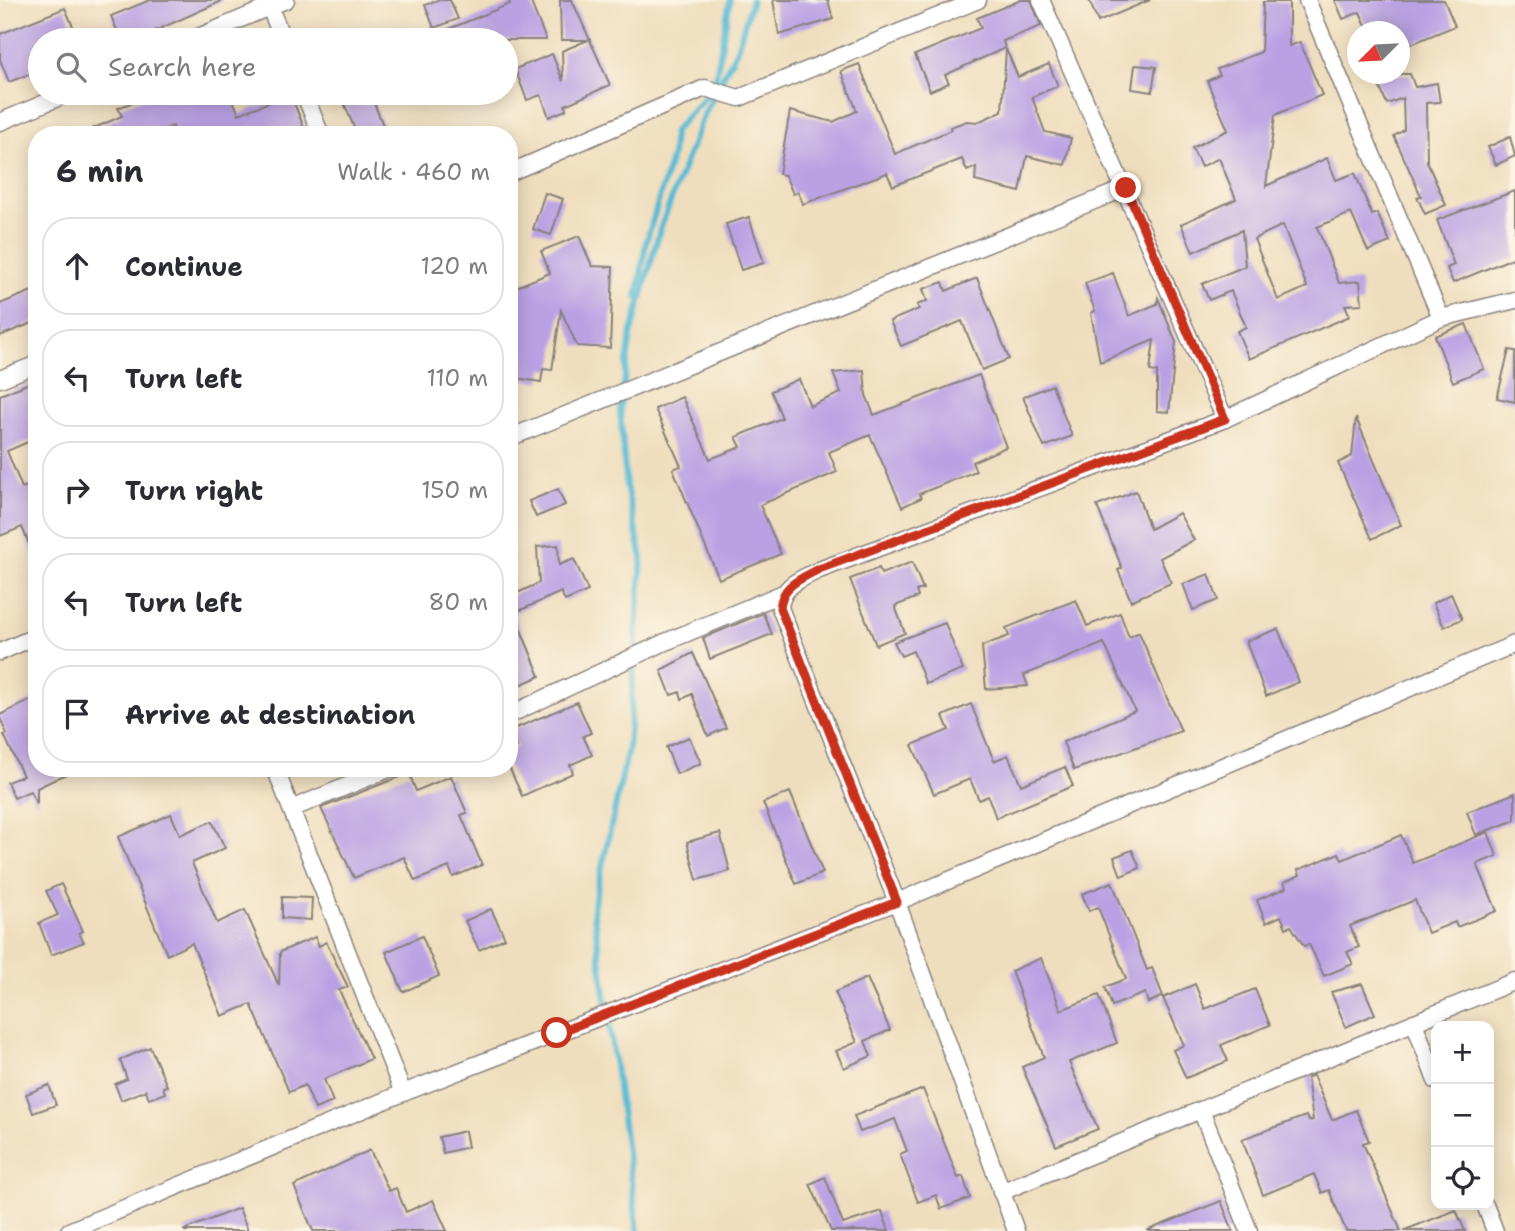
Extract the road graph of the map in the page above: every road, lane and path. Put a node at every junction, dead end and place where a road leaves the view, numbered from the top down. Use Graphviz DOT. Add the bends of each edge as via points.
graph roads {
  1 [pos="286,0"];
  2 [pos="978,0"];
  3 [pos="1041,0"];
  4 [pos="1307,0"];
  5 [pos="268,3"];
  6 [pos="216,28"];
  7 [pos="278,28"];
  8 [pos="40,105"];
  9 [pos="309,105"];
  10 [pos="0,122"];
  11 [pos="317,126"];
  12 [pos="518,169"];
  13 [pos="1126,188"];
  14 [pos="1515,300"];
  15 [pos="1441,318"];
  16 [pos="28,367"];
  17 [pos="0,379"];
  18 [pos="1225,419"];
  19 [pos="518,434"];
  20 [pos="781,594"];
  21 [pos="28,640"];
  22 [pos="1514,646"];
  23 [pos="0,652"];
  24 [pos="518,711"];
  25 [pos="279,777"];
  26 [pos="368,777"];
  27 [pos="291,808"];
  28 [pos="897,902"];
  29 [pos="1515,981"];
  30 [pos="1413,1022"];
  31 [pos="1431,1068"];
  32 [pos="403,1093"];
  33 [pos="1201,1110"];
  34 [pos="1001,1192"];
  35 [pos="1487,1210"];
  36 [pos="69,1231"];
  37 [pos="1016,1231"];
  38 [pos="1249,1231"];
  39 [pos="1495,1231"];
  1 -- 5 [label="street"];
  2 -- 12 [label="street" via="740,98 711,90"];
  3 -- 13 [label="street"];
  4 -- 15 [label="street"];
  5 -- 6 [label="street"];
  5 -- 7 [label="street"];
  8 -- 10 [label="street"];
  9 -- 11 [label="street"];
  13 -- 18 [label="street"];
  13 -- 19 [label="street"];
  14 -- 15 [label="street"];
  15 -- 18 [label="street"];
  16 -- 17 [label="street"];
  18 -- 20 [label="street" via="819,569"];
  20 -- 24 [label="street"];
  20 -- 28 [label="street" via="780,608"];
  21 -- 23 [label="street"];
  22 -- 28 [label="street"];
  25 -- 27 [label="street"];
  26 -- 27 [label="street"];
  27 -- 32 [label="street"];
  28 -- 32 [label="street"];
  28 -- 34 [label="street"];
  29 -- 30 [label="street"];
  30 -- 31 [label="street"];
  30 -- 33 [label="street"];
  32 -- 36 [label="street"];
  33 -- 34 [label="street"];
  33 -- 38 [label="street"];
  34 -- 37 [label="street"];
  35 -- 39 [label="street"];
}
